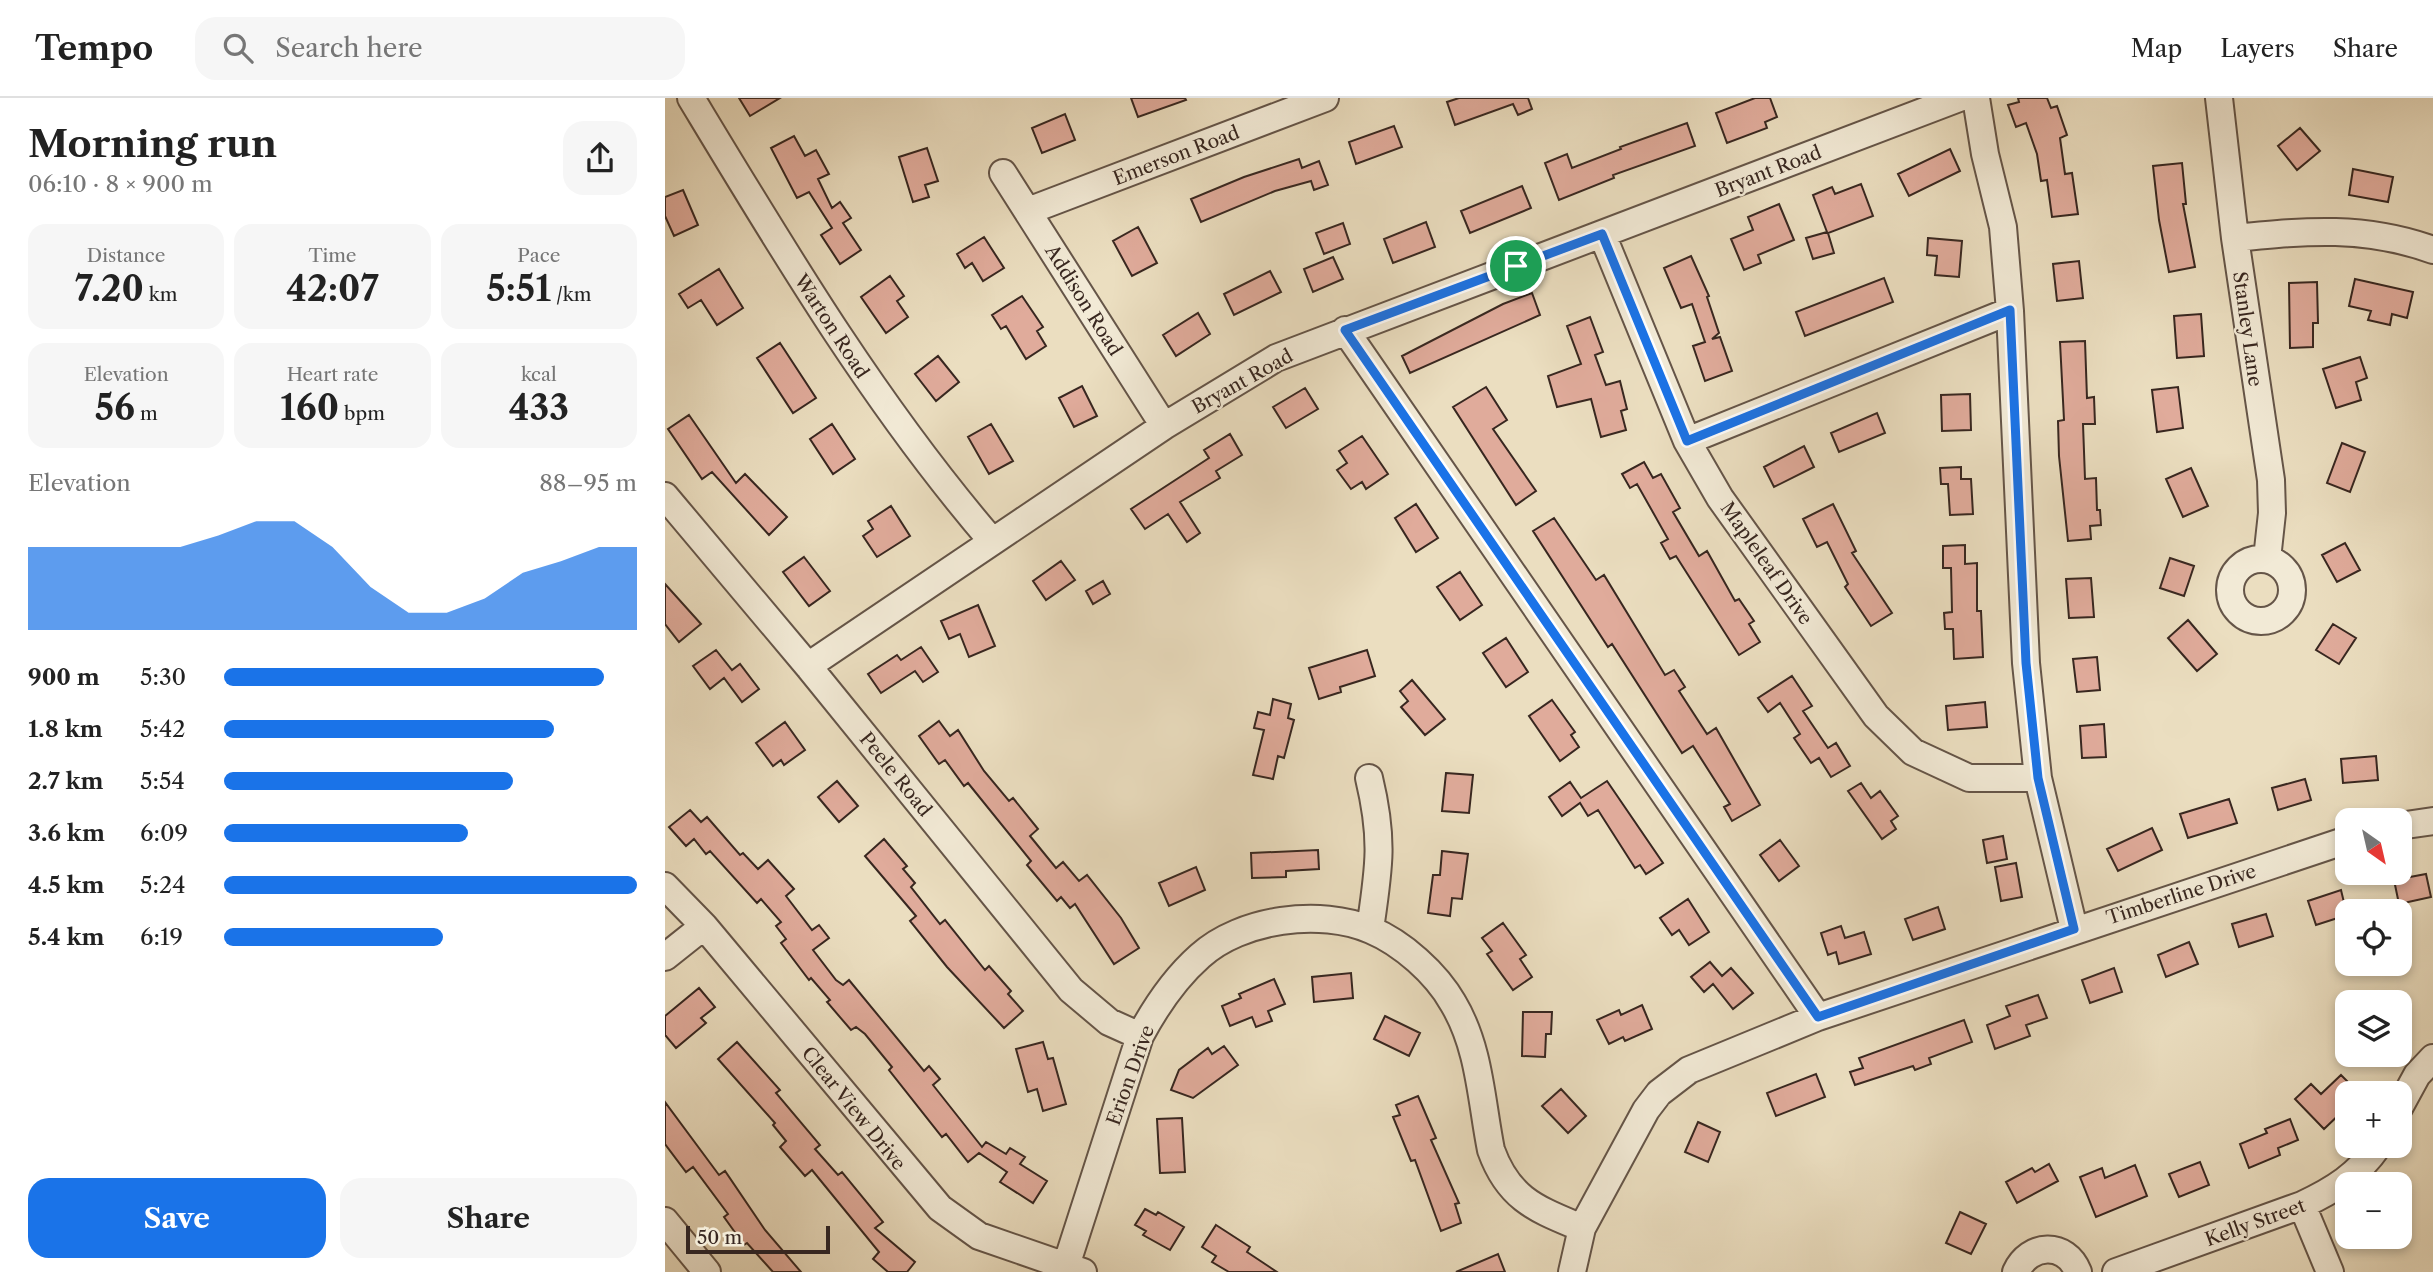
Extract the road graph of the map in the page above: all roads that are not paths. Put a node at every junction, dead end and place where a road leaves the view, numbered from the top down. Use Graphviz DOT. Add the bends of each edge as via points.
graph roads {
  1 [pos="691,98"];
  2 [pos="1325,98"];
  3 [pos="1959,98"];
  4 [pos="1976,98"];
  5 [pos="2219,98"];
  6 [pos="1003,173"];
  7 [pos="1028,211"];
  8 [pos="1602,234"];
  9 [pos="2235,238"];
  10 [pos="2433,250"];
  11 [pos="2010,310"];
  12 [pos="1345,330"];
  13 [pos="1164,426"];
  14 [pos="1687,441"];
  15 [pos="665,496"];
  16 [pos="992,541"];
  17 [pos="2267,559"];
  18 [pos="809,666"];
  19 [pos="1369,778"];
  20 [pos="2038,778"];
  21 [pos="2433,821"];
  22 [pos="2412,824"];
  23 [pos="2335,844"];
  24 [pos="665,886"];
  25 [pos="704,926"];
  26 [pos="1370,929"];
  27 [pos="2074,929"];
  28 [pos="665,957"];
  29 [pos="1818,1017"];
  30 [pos="1140,1036"];
  31 [pos="2433,1058"];
  32 [pos="2412,1084"];
  33 [pos="2368,1158"];
  34 [pos="2302,1205"];
  35 [pos="665,1221"];
  36 [pos="1582,1228"];
  37 [pos="1071,1270"];
  38 [pos="707,1272"];
  39 [pos="1572,1272"];
  40 [pos="2016,1272"];
  41 [pos="2078,1272"];
  42 [pos="2116,1272"];
  43 [pos="2330,1272"];
  1 -- 16 [label="street, Warton Road" via="842,344 946,488"];
  2 -- 7 [label="street, Emerson Road"];
  3 -- 8 [label="street, Bryant Road"];
  4 -- 11 [label="street" via="2003,228"];
  5 -- 9 [label="street, Stanley Lane"];
  6 -- 7 [label="street, Addison Road"];
  7 -- 13 [label="street, Addison Road"];
  8 -- 12 [label="street, Bryant Road"];
  8 -- 14 [label="street, Mapleleaf Drive"];
  9 -- 10 [label="street" via="2349,231"];
  9 -- 17 [label="street, Stanley Lane" via="2271,480"];
  11 -- 14 [label="street"];
  11 -- 20 [label="street" via="2026,663"];
  12 -- 13 [label="street, Bryant Road" via="1276,358"];
  12 -- 29 [label="street"];
  13 -- 16 [label="street, Bryant Road"];
  14 -- 20 [label="street, Mapleleaf Drive" via="1720,499 1895,737 1933,764 1969,778"];
  15 -- 18 [label="street, Peele Road"];
  16 -- 18 [label="street, Bryant Road"];
  18 -- 30 [label="street, Peele Road" via="1071,990 1109,1022"];
  19 -- 26 [label="street" via="1381,859"];
  20 -- 27 [label="street"];
  21 -- 22 [label="street"];
  23 -- 27 [label="street, Timberline Drive"];
  24 -- 25 [label="street, Clear View Drive"];
  25 -- 28 [label="street"];
  25 -- 37 [label="street, Clear View Drive" via="940,1208 979,1237"];
  26 -- 30 [label="street, Erion Drive" via="1289,919 1235,934 1201,954 1168,990"];
  26 -- 36 [label="street, Erion Drive" via="1421,964 1458,1010 1472,1042 1491,1150 1507,1183 1528,1203"];
  27 -- 29 [label="street, Timberline Drive"];
  29 -- 36 [label="street, Timberline Drive" via="1675,1079 1646,1110"];
  30 -- 37 [label="street, Erion Drive"];
  31 -- 32 [label="street"];
  33 -- 34 [label="street, Kelly Street" via="2349,1180"];
  34 -- 42 [label="street, Kelly Street"];
  34 -- 43 [label="street"];
  35 -- 38 [label="street"];
  36 -- 39 [label="street, Timberline Drive"];
  40 -- 41 [label="street" via="2025,1257 2048,1249 2065,1254"];
}
